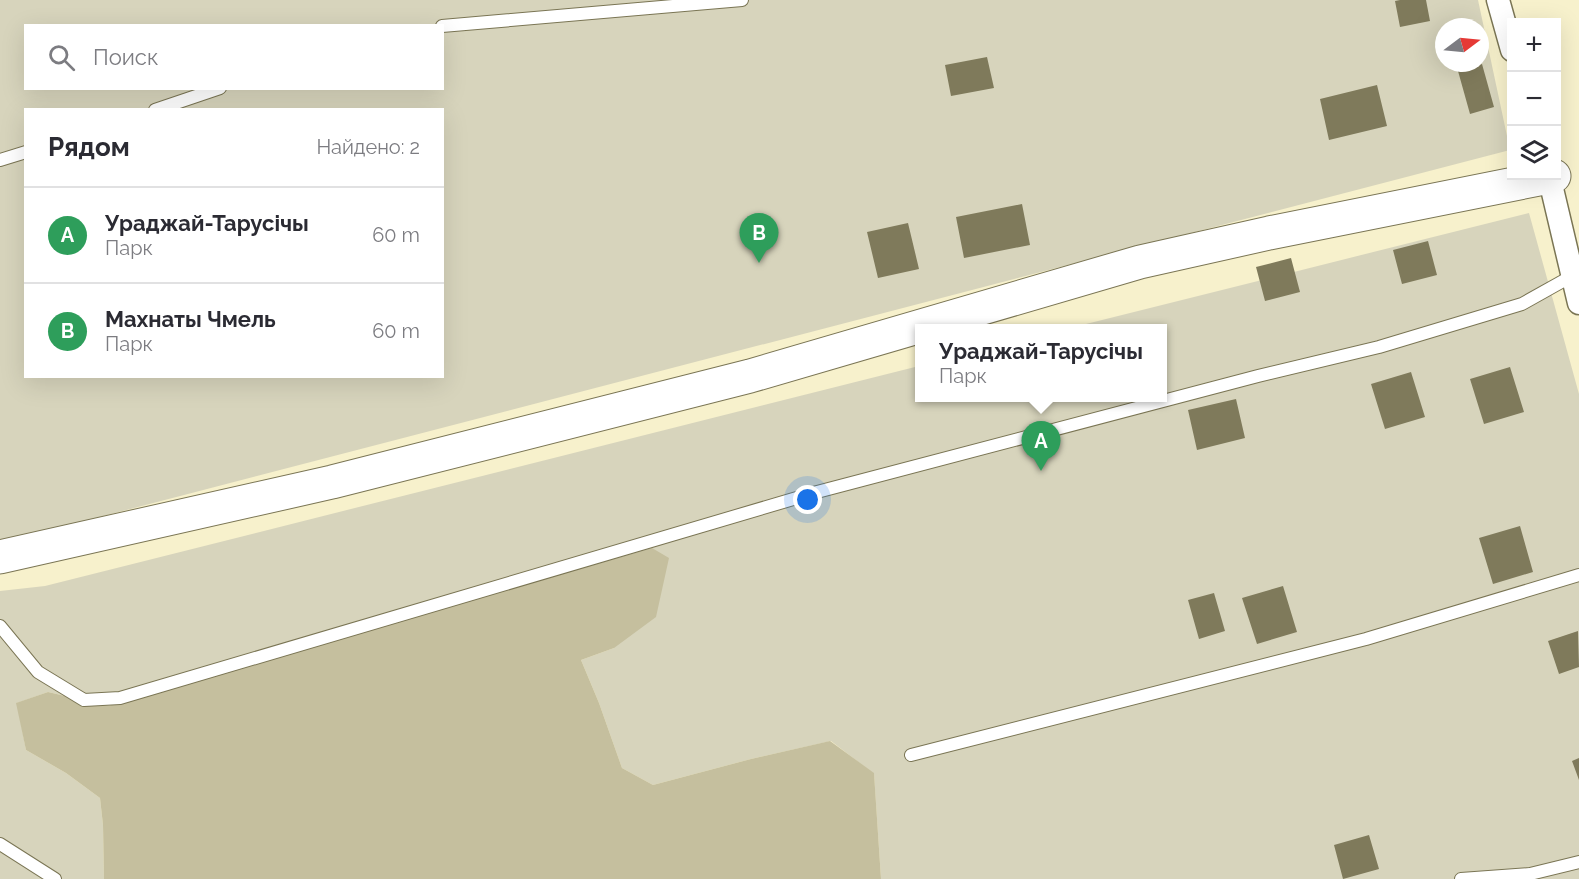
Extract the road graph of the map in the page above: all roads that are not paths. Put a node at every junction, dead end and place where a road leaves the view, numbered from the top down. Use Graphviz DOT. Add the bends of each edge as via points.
graph roads {
  1 [pos="742,0"];
  2 [pos="1498,0"];
  3 [pos="444,26"];
  4 [pos="1507,32"];
  5 [pos="214,90"];
  6 [pos="161,108"];
  7 [pos="24,153"];
  8 [pos="0,160"];
  9 [pos="1528,180"];
  10 [pos="1559,180"];
  11 [pos="1572,276"];
  12 [pos="1579,303"];
  13 [pos="927,324"];
  14 [pos="915,327"];
  15 [pos="1167,400"];
  16 [pos="1160,402"];
  17 [pos="0,557"];
  18 [pos="1579,575"];
  19 [pos="0,626"];
  20 [pos="911,755"];
  21 [pos="0,844"];
  22 [pos="1579,862"];
  23 [pos="55,879"];
  24 [pos="1461,879"];
  1 -- 3 [label="lane"];
  2 -- 4 [label="street"];
  5 -- 6 [label="lane"];
  7 -- 8 [label="lane"];
  9 -- 13 [label="street" via="1140,262"];
  10 -- 11 [label="street"];
  11 -- 12 [label="street"];
  11 -- 15 [label="lane" via="1522,304 1390,344"];
  14 -- 17 [label="street" via="738,379 332,482"];
  16 -- 19 [label="lane" via="817,492 120,698 84,700 39,672"];
  18 -- 20 [label="lane" via="1366,639"];
  21 -- 23 [label="lane"];
  22 -- 24 [label="lane" via="1530,874"];
}
